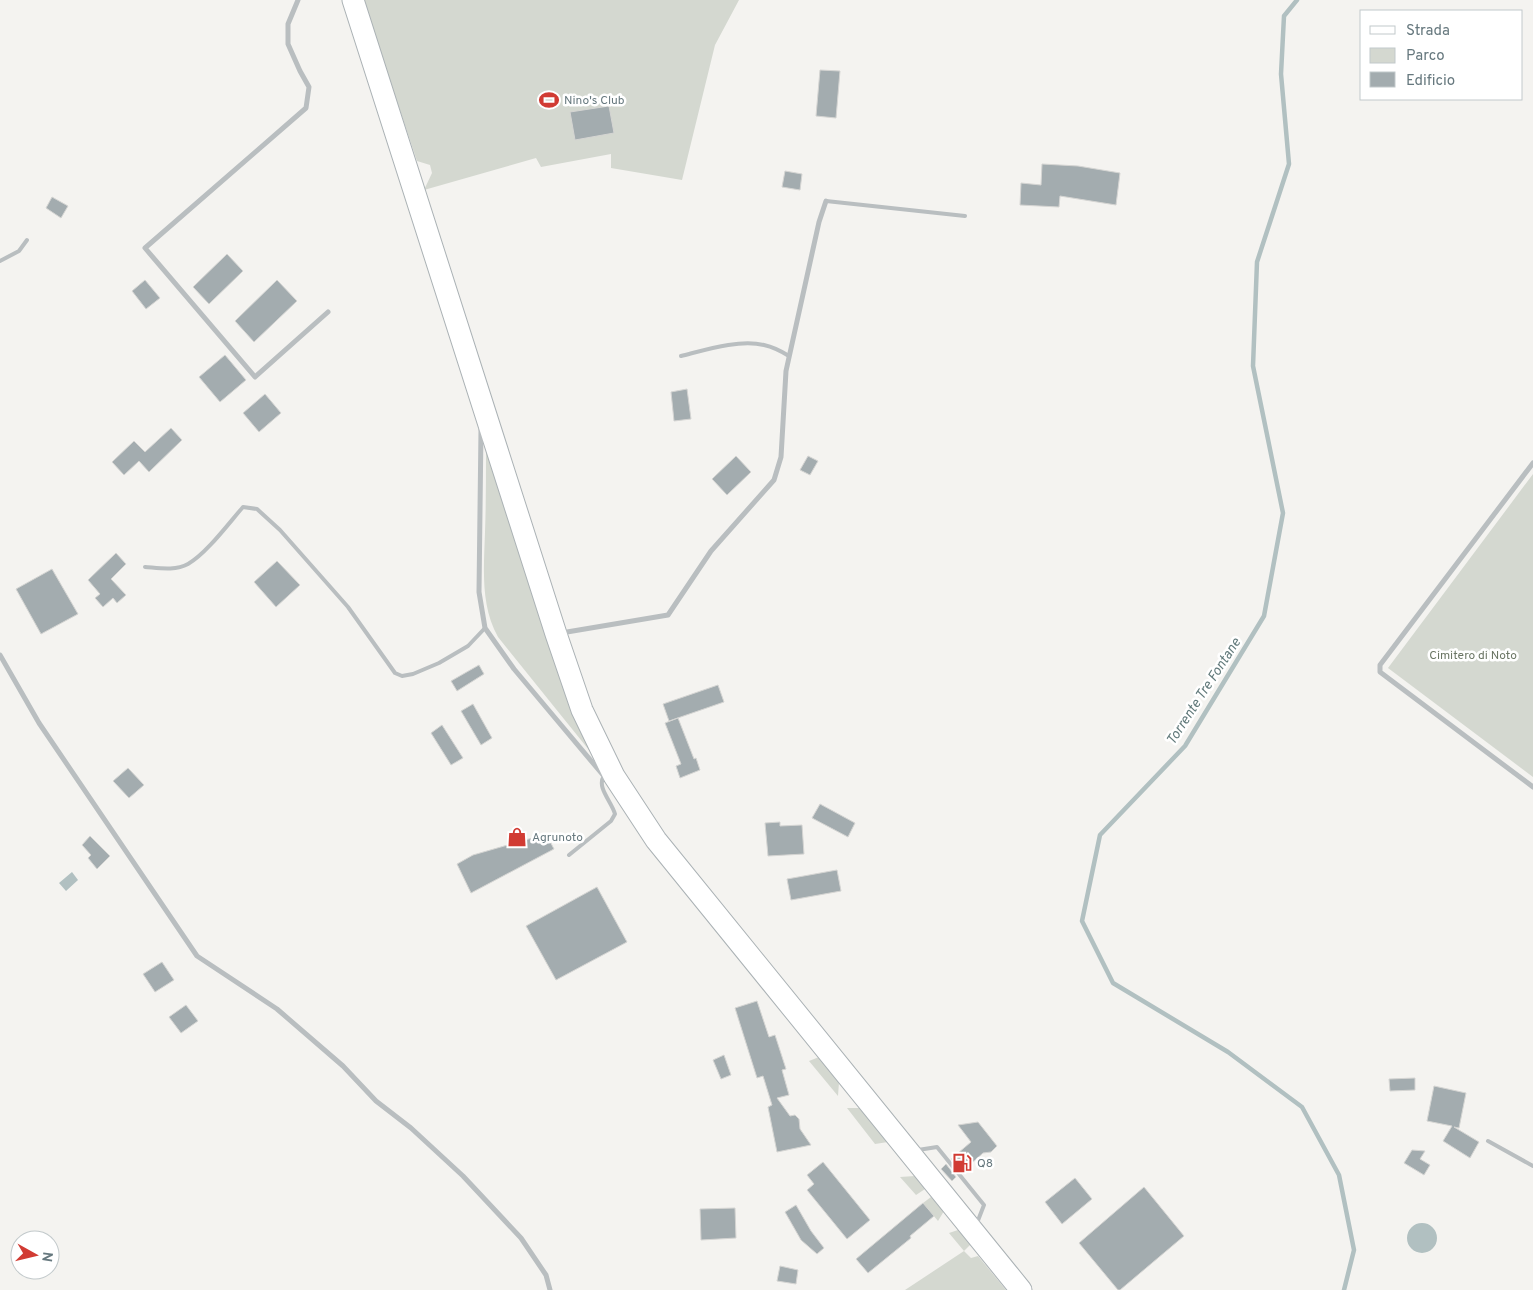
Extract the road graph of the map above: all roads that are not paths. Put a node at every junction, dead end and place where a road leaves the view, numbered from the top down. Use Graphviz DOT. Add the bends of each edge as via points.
graph roads {
  1 [pos="298,0"];
  2 [pos="353,0"];
  3 [pos="826,201"];
  4 [pos="965,216"];
  5 [pos="27,240"];
  6 [pos="0,261"];
  7 [pos="328,312"];
  8 [pos="681,356"];
  9 [pos="790,356"];
  10 [pos="488,418"];
  11 [pos="1533,463"];
  12 [pos="145,567"];
  13 [pos="485,628"];
  14 [pos="556,634"];
  15 [pos="0,655"];
  16 [pos="609,776"];
  17 [pos="1533,787"];
  18 [pos="569,855"];
  19 [pos="1488,1141"];
  20 [pos="1533,1166"];
  21 [pos="550,1290"];
  22 [pos="1020,1290"];
  1 -- 7 [label="street" via="288,24 288,44 309,87 306,108 145,248 255,377"];
  2 -- 10 [label="main road"];
  3 -- 4 [label="lane"];
  3 -- 9 [label="street"];
  5 -- 6 [label="lane" via="19,251"];
  8 -- 9 [label="lane" via="752,343 763,344"];
  9 -- 14 [label="street" via="786,371 781,457 774,480 711,551 668,615"];
  10 -- 13 [label="street" via="481,428 479,592"];
  10 -- 14 [label="main road"];
  11 -- 17 [label="street" via="1380,665 1380,672"];
  12 -- 13 [label="lane" via="174,568 188,564 209,547 243,507 257,509 280,530 348,607 395,672 402,676 439,663 468,646"];
  13 -- 16 [label="street" via="514,669"];
  14 -- 16 [label="main road"];
  15 -- 21 [label="street" via="39,723 197,956 276,1009 463,1176 521,1238 546,1275"];
  16 -- 18 [label="lane" via="601,780 601,785 615,814 611,821"];
  16 -- 22 [label="main road" via="656,840"];
  19 -- 20 [label="lane"];
}
